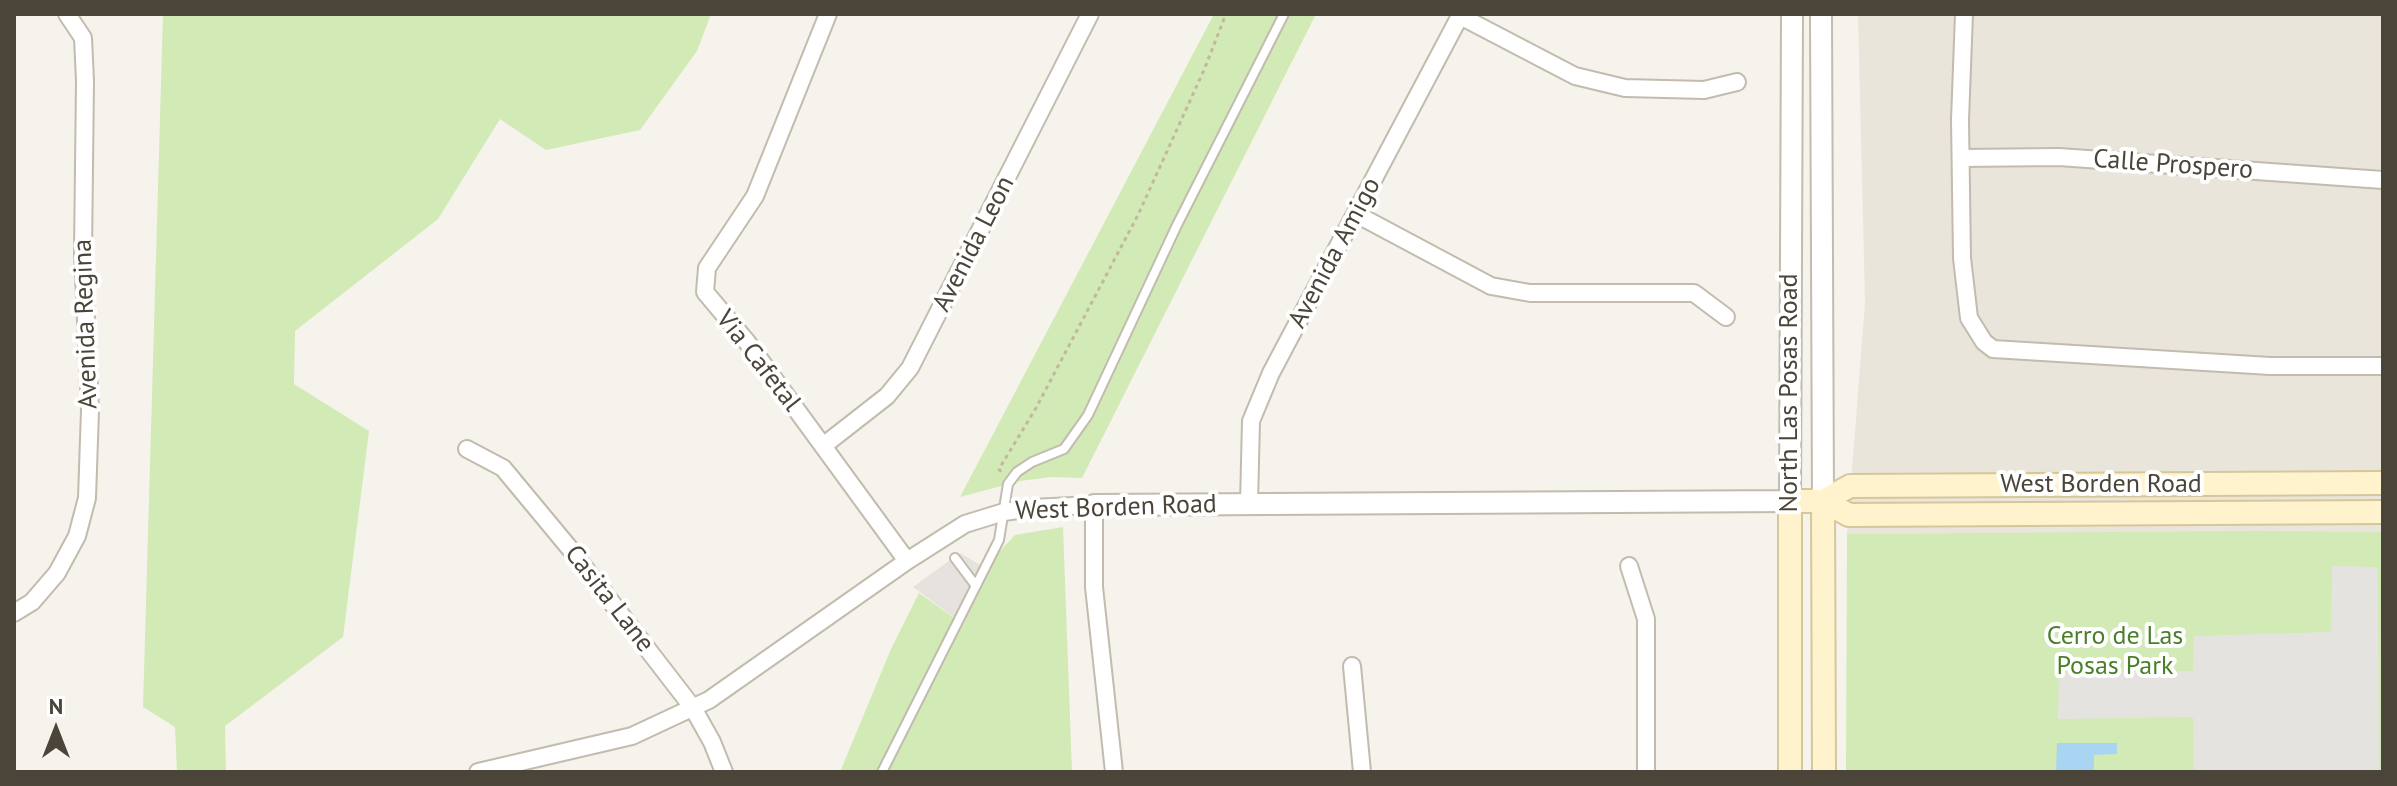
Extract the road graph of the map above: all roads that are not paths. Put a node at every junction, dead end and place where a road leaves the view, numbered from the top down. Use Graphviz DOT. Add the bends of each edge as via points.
graph roads {
  1 [pos="67,14"];
  2 [pos="828,14"];
  3 [pos="1090,14"];
  4 [pos="1284,14"];
  5 [pos="1792,14"];
  6 [pos="1821,14"];
  7 [pos="1964,14"];
  8 [pos="1460,15"];
  9 [pos="1737,82"];
  10 [pos="1962,158"];
  11 [pos="2383,180"];
  12 [pos="1356,214"];
  13 [pos="1726,317"];
  14 [pos="2383,366"];
  15 [pos="823,446"];
  16 [pos="467,449"];
  17 [pos="2383,483"];
  18 [pos="1790,501"];
  19 [pos="1823,501"];
  20 [pos="1249,504"];
  21 [pos="1094,505"];
  22 [pos="1004,512"];
  23 [pos="2383,512"];
  24 [pos="955,558"];
  25 [pos="907,561"];
  26 [pos="1629,566"];
  27 [pos="976,586"];
  28 [pos="14,613"];
  29 [pos="1352,666"];
  30 [pos="693,708"];
  31 [pos="478,772"];
  32 [pos="724,772"];
  33 [pos="882,772"];
  34 [pos="1114,772"];
  35 [pos="1362,772"];
  36 [pos="1646,772"];
  37 [pos="1790,772"];
  38 [pos="1824,772"];
  1 -- 28 [label="street, Avenida Regina" via="83,38 85,81 87,498 77,536 57,573 32,602"];
  2 -- 15 [label="street, Via Cafetal" via="755,196 707,268 705,292"];
  3 -- 15 [label="street, Avenida Leon" via="910,368 887,396"];
  4 -- 22 [label="lane" via="1088,415 1064,449 1017,472 1008,484"];
  5 -- 18 [label="street, North Las Posas Road"];
  6 -- 19 [label="street, North Las Posas Road"];
  7 -- 10 [label="street"];
  8 -- 9 [label="street" via="1575,76 1625,88 1704,90"];
  8 -- 12 [label="street, Avenida Amigo"];
  10 -- 11 [label="street, Calle Prospero" via="2059,157"];
  10 -- 14 [label="street" via="1962,258 1969,318 1993,349 2270,366"];
  12 -- 13 [label="street" via="1491,286 1530,293 1694,293"];
  12 -- 20 [label="street, Avenida Amigo" via="1251,421"];
  15 -- 25 [label="street, Via Cafetal"];
  16 -- 30 [label="street, Casita Lane" via="503,468 519,486"];
  17 -- 19 [label="main road, West Borden Road" via="1850,486"];
  18 -- 19 [label="main road, West Borden Road"];
  18 -- 20 [label="street, West Borden Road"];
  18 -- 37 [label="main road, North Las Posas Road"];
  19 -- 23 [label="main road, West Borden Road" via="1849,515"];
  19 -- 38 [label="main road, North Las Posas Road"];
  20 -- 21 [label="street, West Borden Road"];
  21 -- 22 [label="street, West Borden Road"];
  21 -- 34 [label="street" via="1094,587"];
  22 -- 25 [label="street, West Borden Road" via="965,524"];
  22 -- 27 [label="lane" via="999,540"];
  24 -- 27 [label="lane"];
  25 -- 30 [label="street, West Borden Road"];
  26 -- 36 [label="street" via="1646,619"];
  27 -- 33 [label="lane"];
  29 -- 35 [label="street"];
  30 -- 31 [label="street, West Borden Road" via="632,736"];
  30 -- 32 [label="street, Casita Lane"];
}
